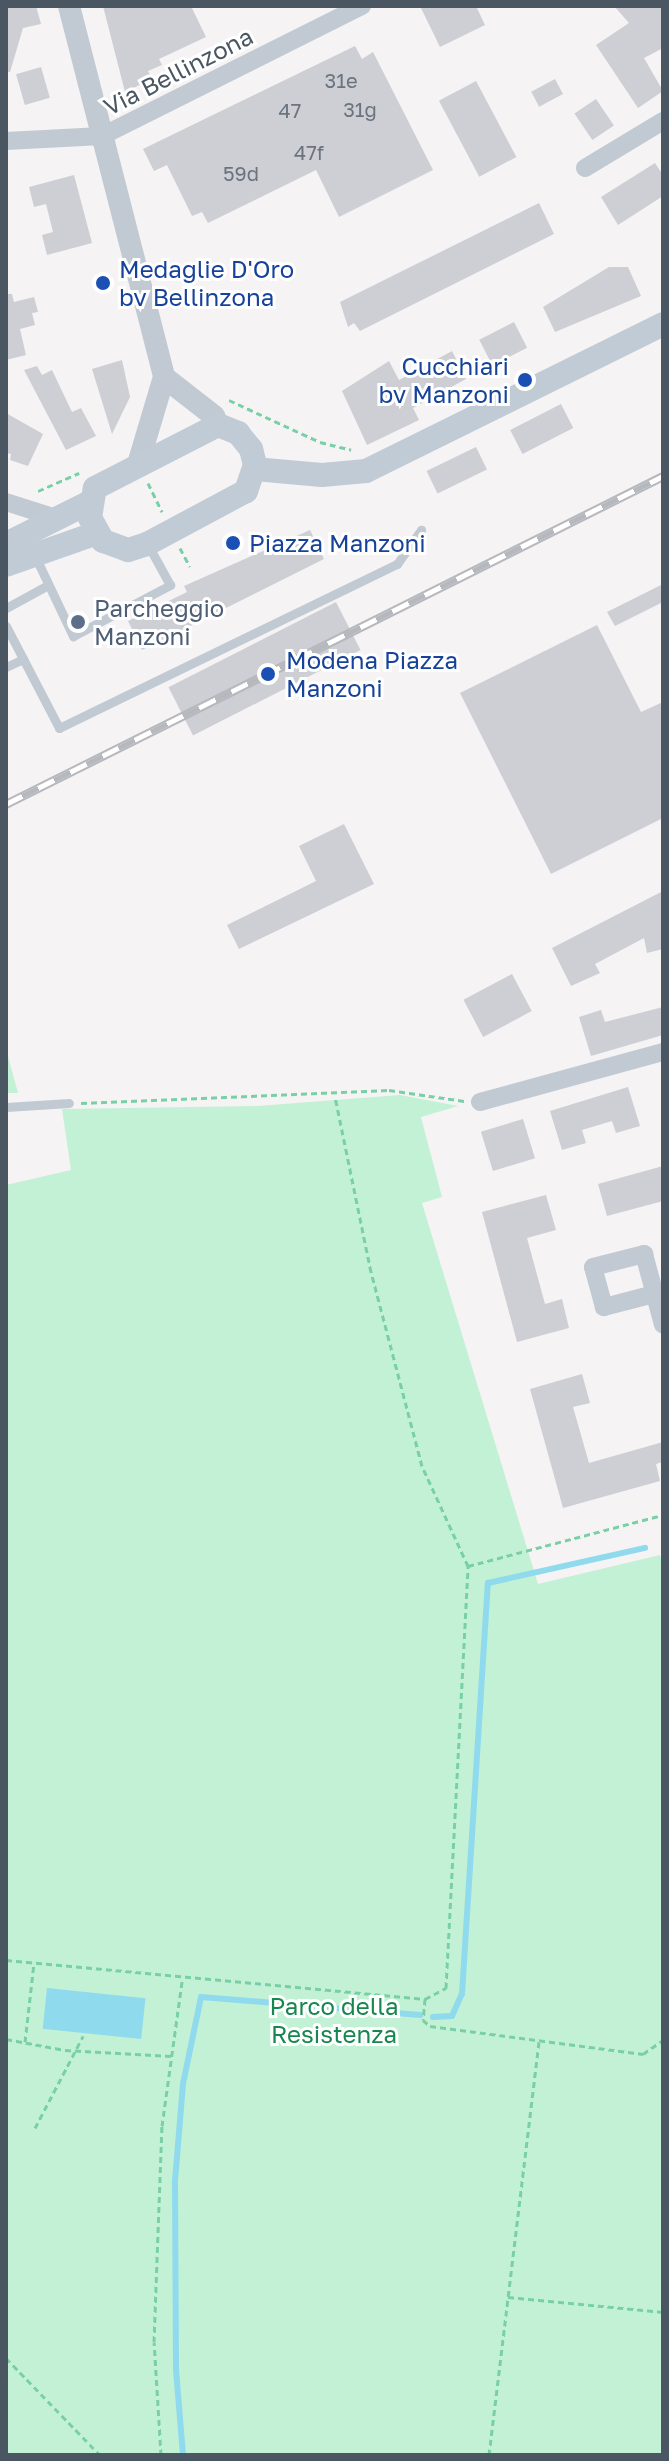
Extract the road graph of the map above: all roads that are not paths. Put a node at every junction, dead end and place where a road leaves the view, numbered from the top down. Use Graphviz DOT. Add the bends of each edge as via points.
graph roads {
  1 [pos="69,6"];
  2 [pos="362,6"];
  3 [pos="663,121"];
  4 [pos="102,136"];
  5 [pos="6,141"];
  6 [pos="585,168"];
  7 [pos="663,324"];
  8 [pos="164,377"];
  9 [pos="218,425"];
  10 [pos="138,464"];
  11 [pos="254,469"];
  12 [pos="90,502"];
  13 [pos="10,503"];
  14 [pos="56,518"];
  15 [pos="421,530"];
  16 [pos="97,533"];
  17 [pos="6,544"];
  18 [pos="147,544"];
  19 [pos="35,556"];
  20 [pos="6,565"];
  21 [pos="48,585"];
  22 [pos="6,608"];
  23 [pos="6,626"];
  24 [pos="23,659"];
  25 [pos="6,667"];
  26 [pos="663,1052"];
  27 [pos="480,1102"];
  28 [pos="69,1103"];
  29 [pos="6,1107"];
  30 [pos="654,1294"];
  31 [pos="663,1325"];
  1 -- 4 [label="street"];
  2 -- 4 [label="street, Via Bellinzona"];
  3 -- 6 [label="street"];
  4 -- 5 [label="street"];
  4 -- 8 [label="street"];
  7 -- 11 [label="main road" via="366,471 322,475"];
  8 -- 9 [label="street" via="214,416"];
  8 -- 10 [label="street"];
  9 -- 10 [label="main road"];
  9 -- 11 [label="main road" via="246,440"];
  10 -- 12 [label="main road" via="95,488"];
  11 -- 18 [label="main road" via="237,499"];
  12 -- 14 [label="main road"];
  12 -- 16 [label="main road"];
  13 -- 14 [label="street"];
  14 -- 17 [label="main road"];
  15 -- 24 [label="lane" via="397,564 59,728"];
  16 -- 18 [label="main road" via="112,547"];
  16 -- 19 [label="main road"];
  18 -- 21 [label="lane" via="170,585 73,636"];
  19 -- 20 [label="main road"];
  19 -- 21 [label="lane"];
  21 -- 22 [label="lane"];
  23 -- 24 [label="lane"];
  24 -- 25 [label="lane"];
  26 -- 27 [label="street"];
  28 -- 29 [label="lane"];
  30 -- 31 [label="street"];
}
